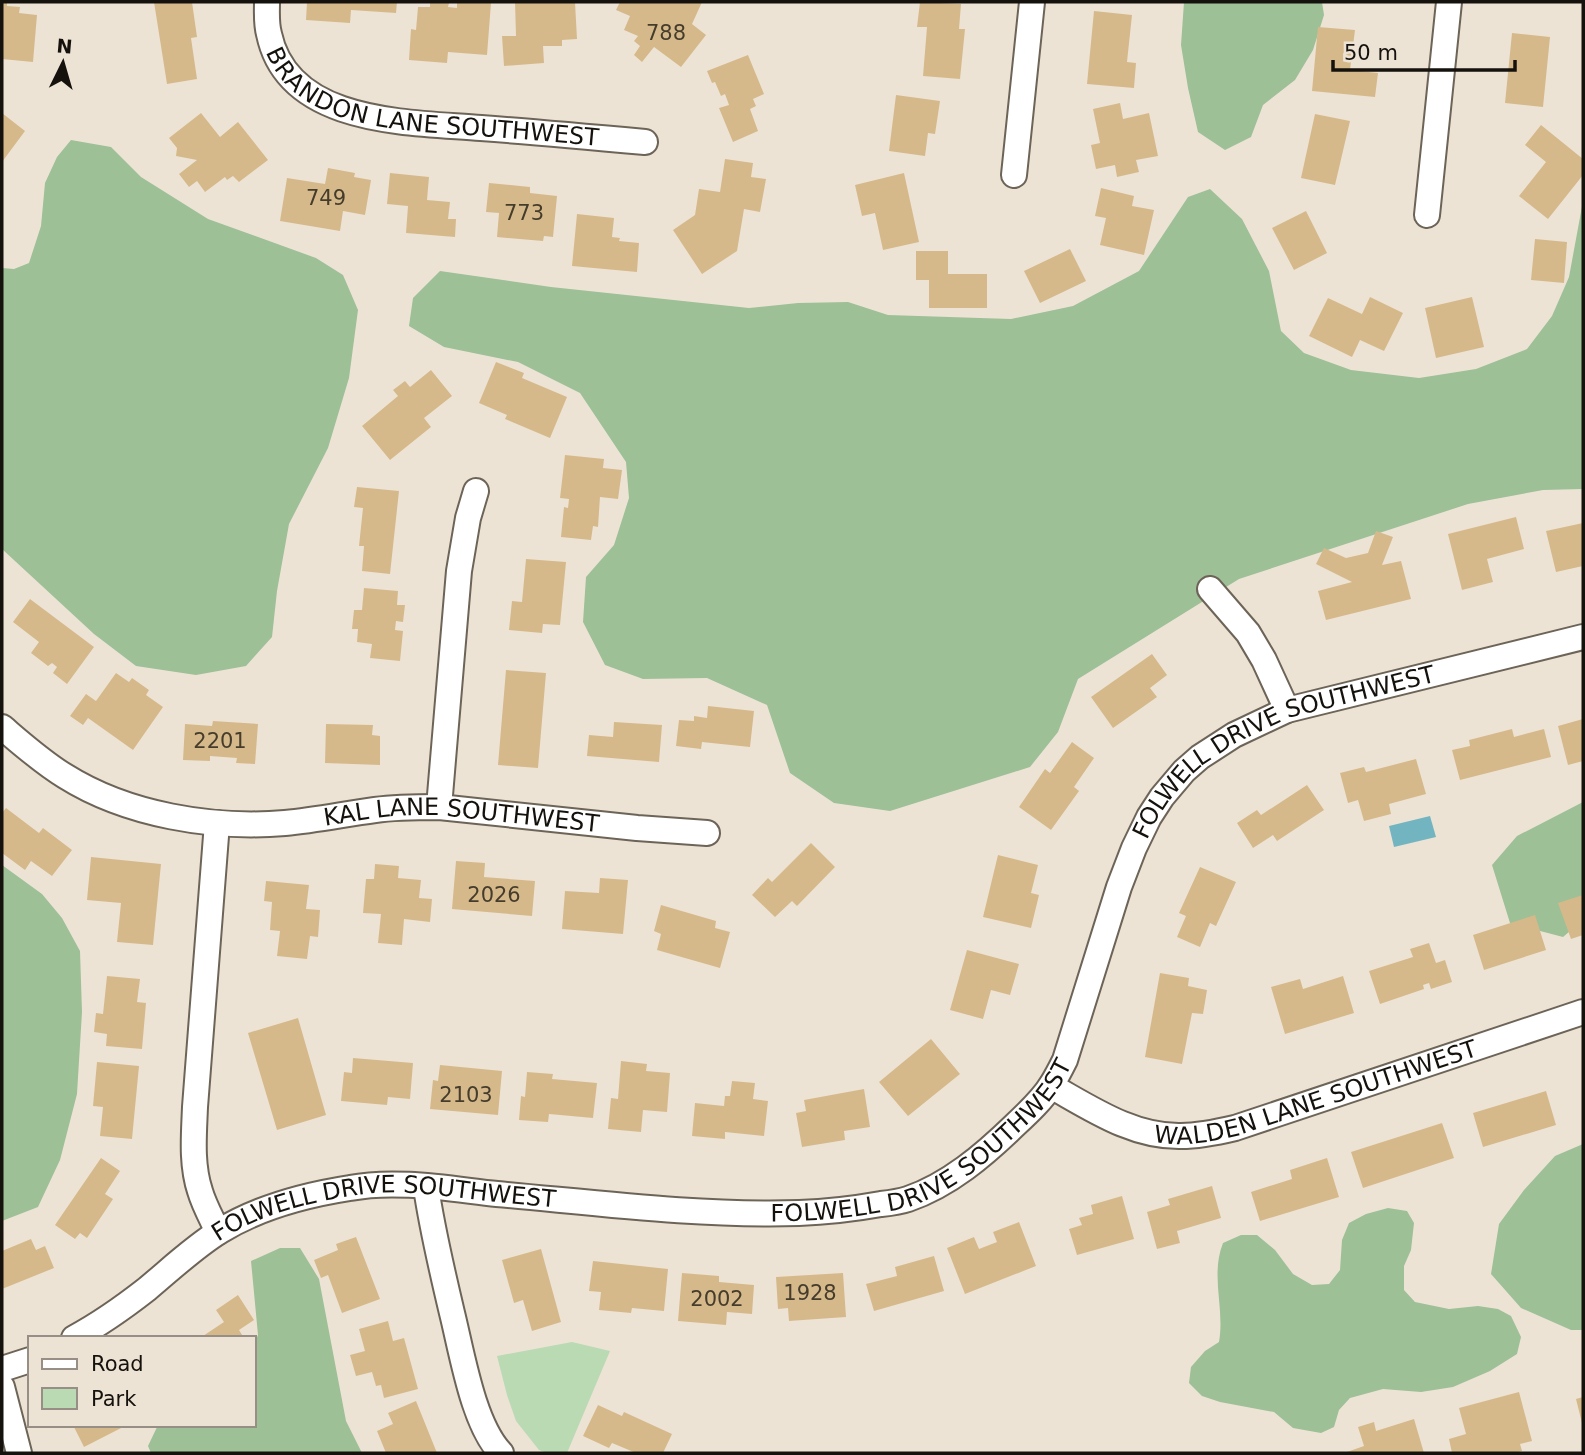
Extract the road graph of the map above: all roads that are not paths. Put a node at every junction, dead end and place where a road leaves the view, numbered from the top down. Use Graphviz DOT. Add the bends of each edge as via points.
graph roads {
  1 [pos="267,2"];
  2 [pos="1032,2"];
  3 [pos="1449,2"];
  4 [pos="645,142"];
  5 [pos="1014,175"];
  6 [pos="1427,215"];
  7 [pos="476,491"];
  8 [pos="1210,589"];
  9 [pos="1583,637"];
  10 [pos="1287,710"];
  11 [pos="2,727"];
  12 [pos="439,807"];
  13 [pos="216,823"];
  14 [pos="707,832"];
  15 [pos="1583,1012"];
  16 [pos="1051,1086"];
  17 [pos="426,1187"];
  18 [pos="218,1232"];
  19 [pos="78,1336"];
  20 [pos="28,1361"];
  21 [pos="2,1369"];
  22 [pos="2,1387"];
  23 [pos="19,1453"];
  24 [pos="501,1453"];
  1 -- 4 [label="street, BRANDON LANE SOUTHWEST" via="269,34 283,68 304,89 341,110 384,120"];
  2 -- 5 [label="street"];
  3 -- 6 [label="street"];
  7 -- 12 [label="street" via="459,571"];
  8 -- 10 [label="street" via="1248,633"];
  9 -- 10 [label="street, FOLWELL DRIVE SOUTHWEST"];
  10 -- 16 [label="street, FOLWELL DRIVE SOUTHWEST" via="1200,757 1149,817 1119,887 1065,1060"];
  11 -- 13 [label="street, KAL LANE SOUTHWEST" via="91,791 143,810"];
  12 -- 13 [label="street, KAL LANE SOUTHWEST" via="285,823"];
  12 -- 14 [label="street, KAL LANE SOUTHWEST"];
  13 -- 18 [label="street" via="194,1139 199,1190"];
  15 -- 16 [label="street, WALDEN LANE SOUTHWEST" via="1212,1133 1157,1135 1134,1129"];
  16 -- 17 [label="street, FOLWELL DRIVE SOUTHWEST" via="992,1147 929,1191 856,1209 733,1213"];
  17 -- 18 [label="street, FOLWELL DRIVE SOUTHWEST" via="353,1187 309,1196 271,1207"];
  17 -- 24 [label="street" via="478,1413"];
  18 -- 19 [label="street, FOLWELL DRIVE SOUTHWEST" via="122,1308"];
  20 -- 21 [label="street"];
  22 -- 23 [label="street"];
}
